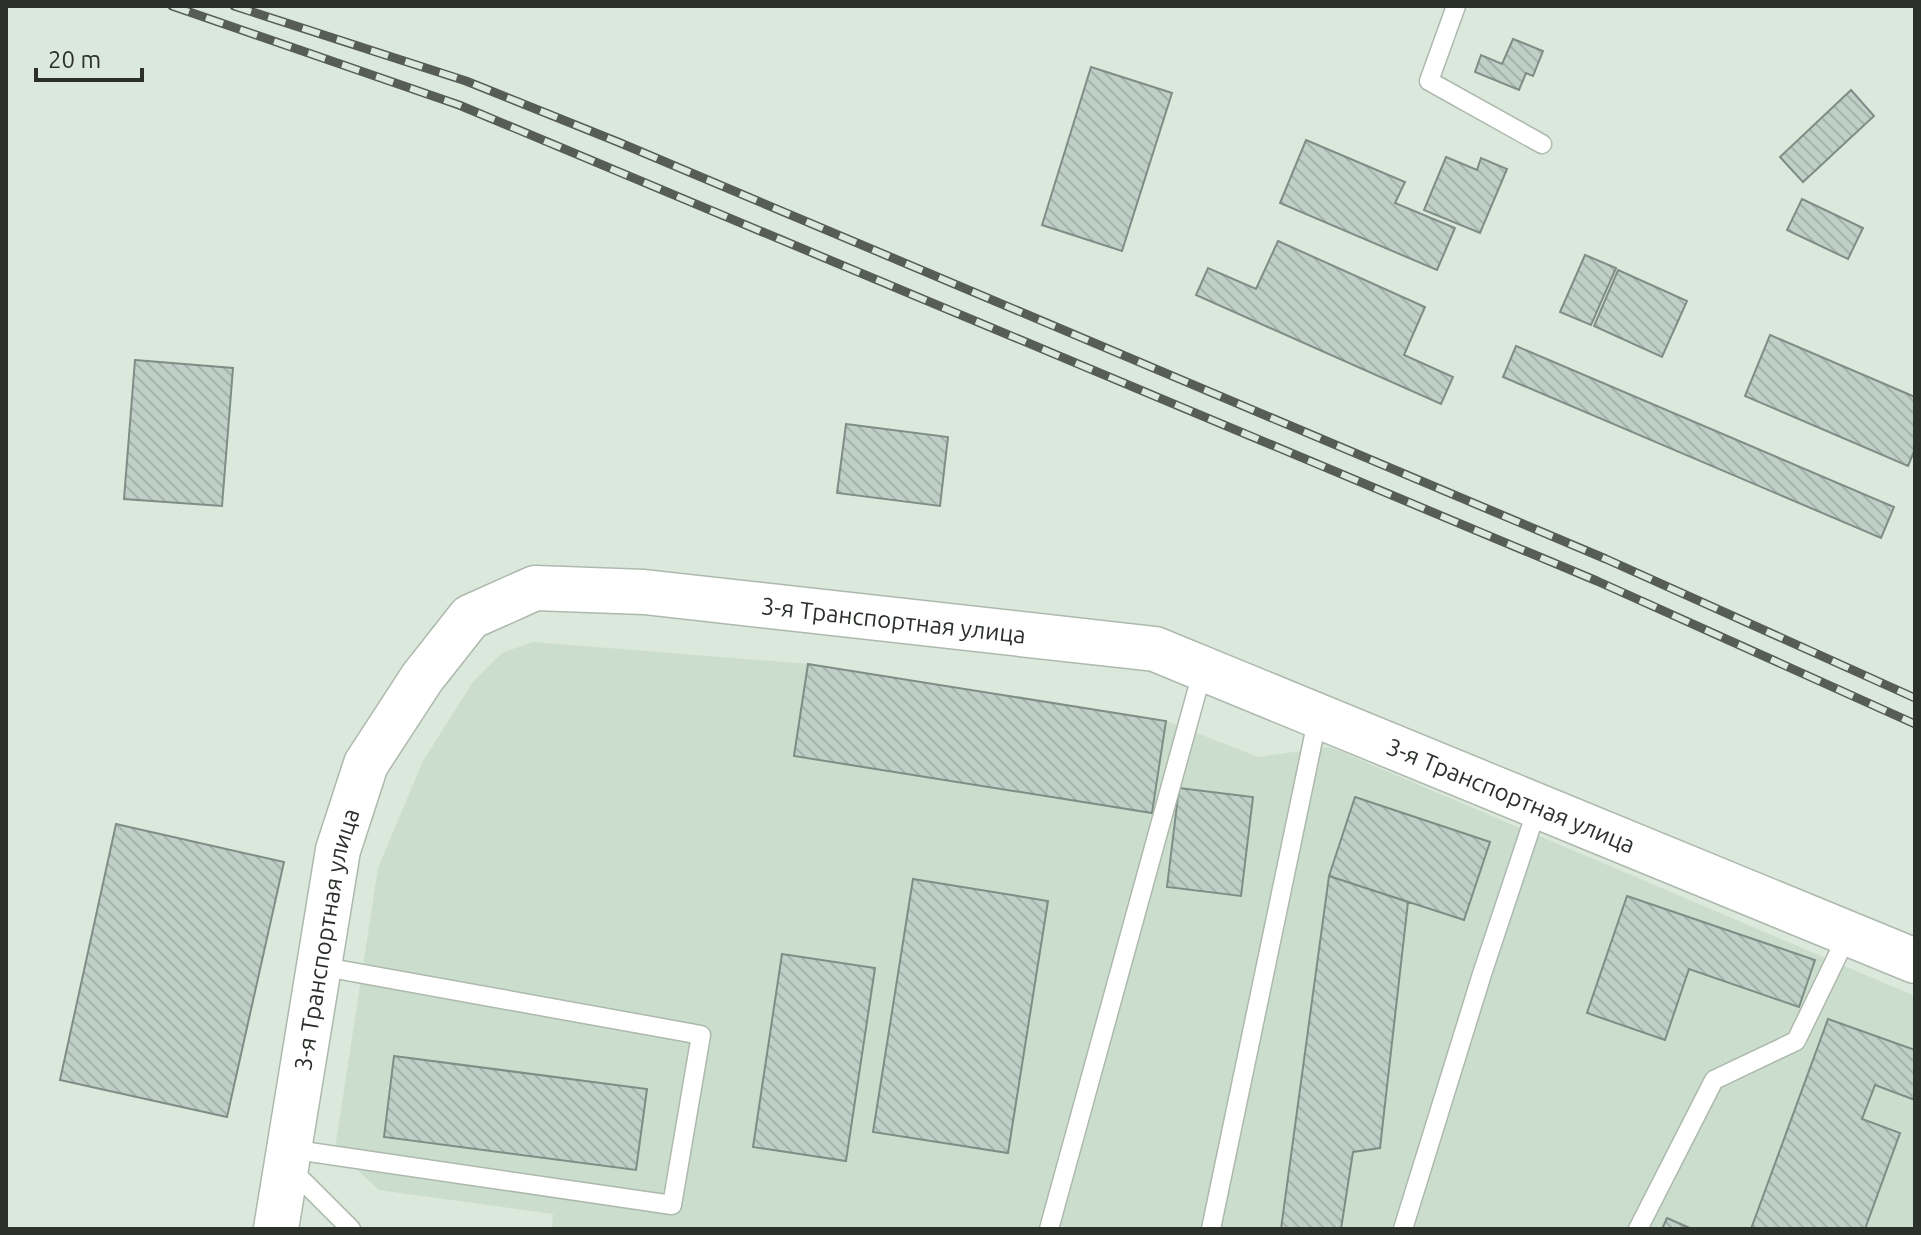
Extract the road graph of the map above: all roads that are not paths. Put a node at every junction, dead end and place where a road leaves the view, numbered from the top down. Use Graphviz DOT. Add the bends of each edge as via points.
graph roads {
  1 [pos="1456,6"];
  2 [pos="1542,144"];
  3 [pos="1203,669"];
  4 [pos="1318,716"];
  5 [pos="1538,806"];
  6 [pos="1848,934"];
  7 [pos="1915,961"];
  8 [pos="319,966"];
  9 [pos="288,1156"];
  10 [pos="276,1229"];
  11 [pos="351,1229"];
  12 [pos="1049,1229"];
  13 [pos="1211,1229"];
  14 [pos="1403,1229"];
  15 [pos="1638,1229"];
  1 -- 2 [label="lane" via="1429,81"];
  3 -- 4 [label="street, 3-я Транспортная улица"];
  3 -- 8 [label="street, 3-я Транспортная улица" via="1155,649 644,592 535,588 470,617 366,764 338,850"];
  3 -- 12 [label="lane"];
  4 -- 5 [label="street, 3-я Транспортная улица"];
  4 -- 13 [label="lane"];
  5 -- 6 [label="street, 3-я Транспортная улица"];
  5 -- 14 [label="lane"];
  6 -- 7 [label="street, 3-я Транспортная улица"];
  6 -- 15 [label="lane" via="1796,1041 1714,1080"];
  8 -- 9 [label="street, 3-я Транспортная улица"];
  8 -- 9 [label="lane" via="701,1035 672,1205"];
  9 -- 10 [label="street, 3-я Транспортная улица"];
  9 -- 11 [label="lane"];
}
